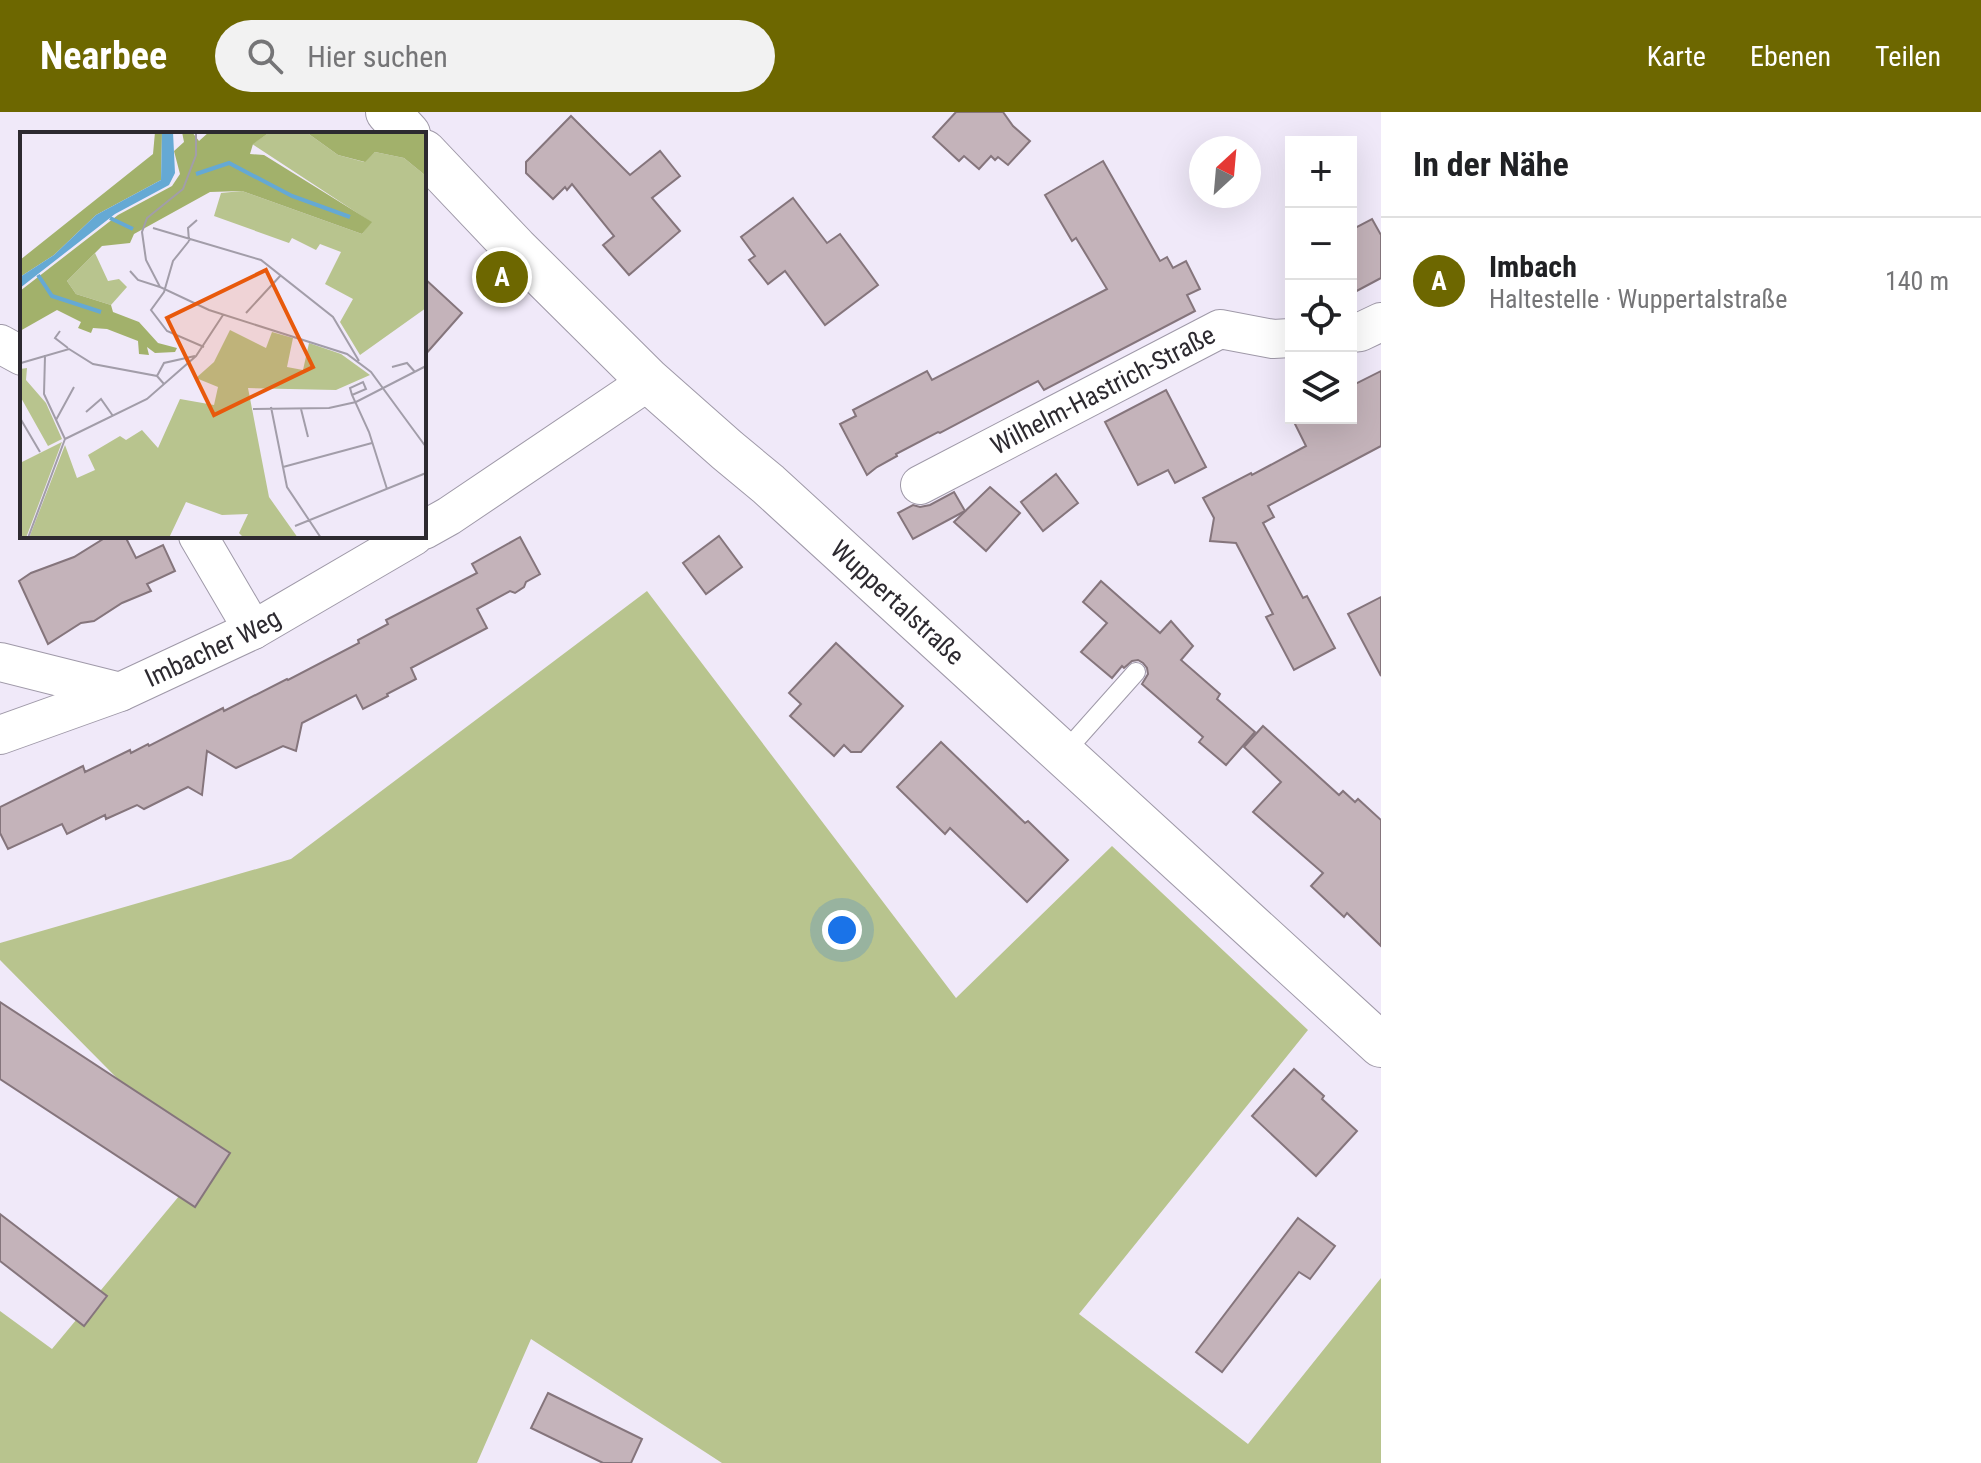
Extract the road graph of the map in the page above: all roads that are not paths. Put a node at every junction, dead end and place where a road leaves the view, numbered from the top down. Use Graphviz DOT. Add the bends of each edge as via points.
graph roads {
  1 [pos="388,112"];
  2 [pos="406,132"];
  3 [pos="426,154"];
  4 [pos="1381,322"];
  5 [pos="1357,332"];
  6 [pos="1285,338"];
  7 [pos="0,344"];
  8 [pos="20,355"];
  9 [pos="649,381"];
  10 [pos="920,485"];
  11 [pos="426,529"];
  12 [pos="199,538"];
  13 [pos="411,538"];
  14 [pos="253,630"];
  15 [pos="0,662"];
  16 [pos="1136,672"];
  17 [pos="120,692"];
  18 [pos="0,735"];
  19 [pos="1062,755"];
  20 [pos="1381,1045"];
  1 -- 2 [label="main road"];
  3 -- 9 [label="main road, Wuppertalstraße"];
  4 -- 5 [label="street"];
  6 -- 10 [label="street, Wilhelm-Hastrich-Straße" via="1220,329"];
  7 -- 8 [label="street"];
  9 -- 11 [label="street"];
  9 -- 19 [label="main road, Wuppertalstraße"];
  12 -- 14 [label="street"];
  13 -- 14 [label="street, Imbacher Weg"];
  14 -- 17 [label="street, Imbacher Weg"];
  15 -- 17 [label="street"];
  16 -- 19 [label="lane"];
  17 -- 18 [label="street, Imbacher Weg"];
  19 -- 20 [label="main road, Wuppertalstraße"];
}
